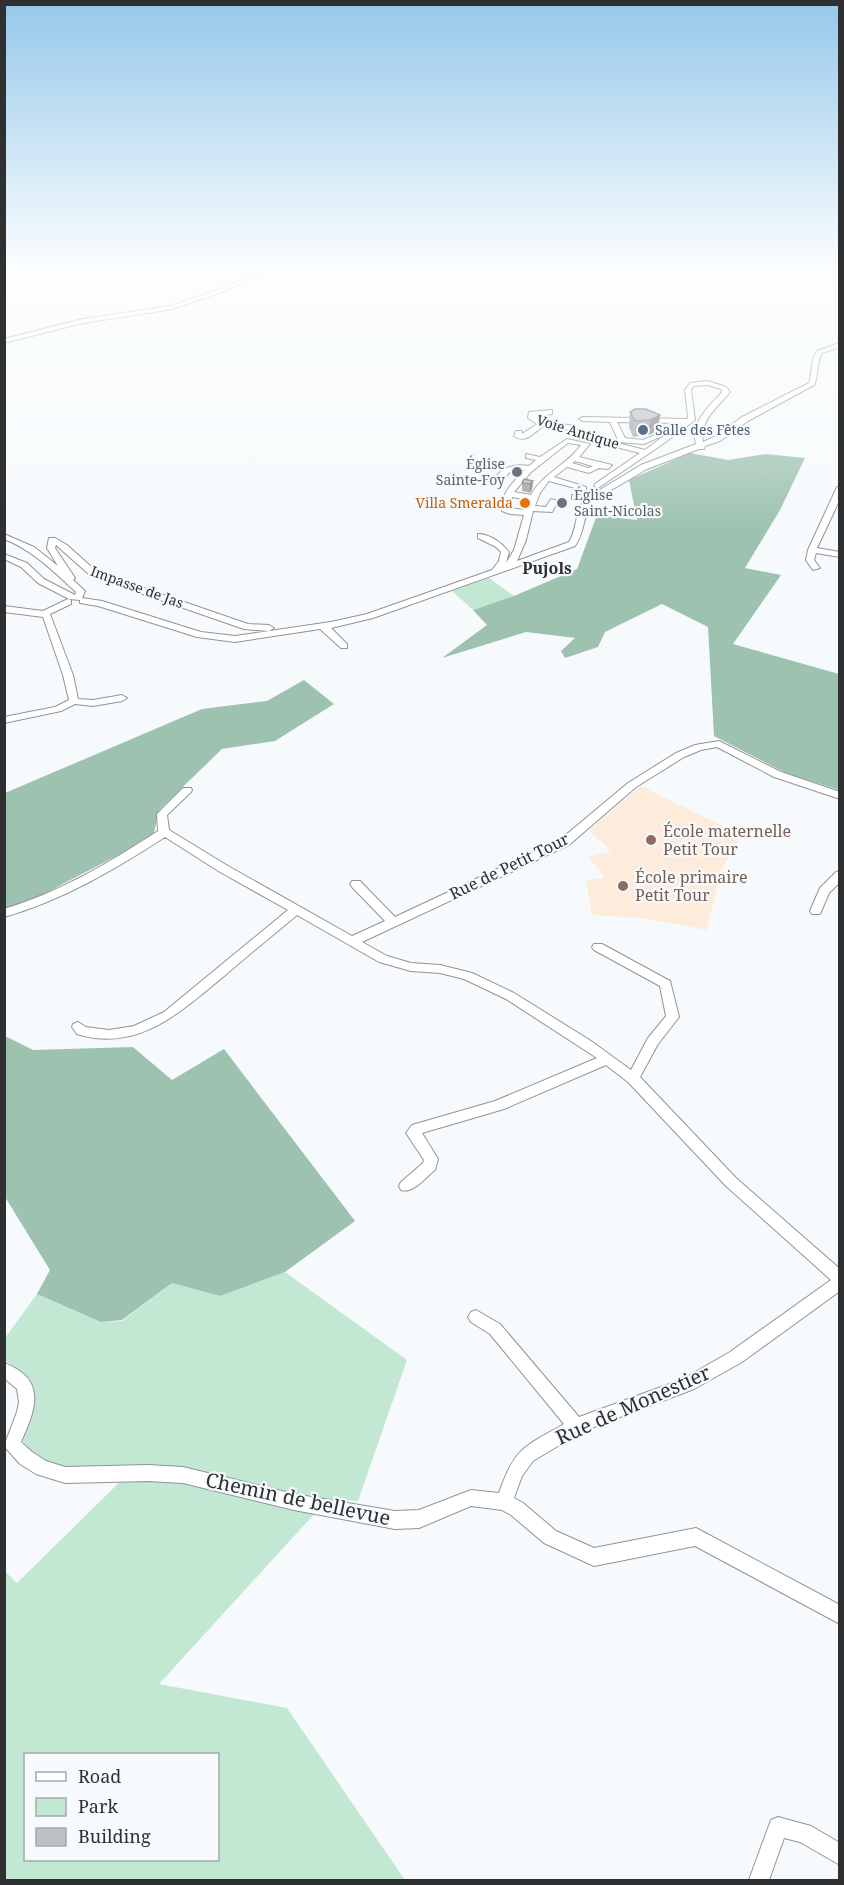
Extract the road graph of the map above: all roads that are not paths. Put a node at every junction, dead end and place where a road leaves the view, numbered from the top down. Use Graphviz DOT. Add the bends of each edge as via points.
graph roads {
  1 [pos="817,356"];
  2 [pos="549,412"];
  3 [pos="583,419"];
  4 [pos="613,420"];
  5 [pos="648,421"];
  6 [pos="689,421"];
  7 [pos="542,424"];
  8 [pos="519,433"];
  9 [pos="660,435"];
  10 [pos="673,435"];
  11 [pos="701,447"];
  12 [pos="645,452"];
  13 [pos="529,456"];
  14 [pos="574,458"];
  15 [pos="544,460"];
  16 [pos="566,464"];
  17 [pos="608,465"];
  18 [pos="594,472"];
  19 [pos="534,481"];
  20 [pos="840,489"];
  21 [pos="509,494"];
  22 [pos="581,496"];
  23 [pos="553,502"];
  24 [pos="530,511"];
  25 [pos="4,536"];
  26 [pos="481,536"];
  27 [pos="520,547"];
  28 [pos="812,550"];
  29 [pos="550,552"];
  30 [pos="840,555"];
  31 [pos="4,556"];
  32 [pos="508,567"];
  33 [pos="816,568"];
  34 [pos="495,572"];
  35 [pos="68,579"];
  36 [pos="76,600"];
  37 [pos="4,609"];
  38 [pos="45,615"];
  39 [pos="319,626"];
  40 [pos="344,646"];
  41 [pos="122,698"];
  42 [pos="74,701"];
  43 [pos="4,720"];
  44 [pos="188,790"];
  45 [pos="840,796"];
  46 [pos="165,832"];
  47 [pos="840,875"];
  48 [pos="356,884"];
  49 [pos="296,910"];
  50 [pos="816,911"];
  51 [pos="4,913"];
  52 [pos="393,922"];
  53 [pos="351,942"];
  54 [pos="598,947"];
  55 [pos="78,1027"];
  56 [pos="608,1059"];
  57 [pos="633,1078"];
  58 [pos="406,1186"];
  59 [pos="840,1281"];
  60 [pos="476,1317"];
  61 [pos="4,1370"];
  62 [pos="576,1426"];
  63 [pos="8,1447"];
  64 [pos="504,1502"];
  65 [pos="840,1615"];
  66 [pos="840,1855"];
  67 [pos="759,1881"];
  1 -- 11 [label="street" via="812,384"];
  2 -- 7 [label="street, Voie Antique" via="532,414"];
  3 -- 4 [label="street"];
  4 -- 5 [label="street"];
  4 -- 9 [label="street" via="622,440 645,442"];
  5 -- 6 [label="street"];
  5 -- 10 [label="street"];
  6 -- 10 [label="street"];
  6 -- 11 [label="street" via="692,418 688,390 692,384 702,382 726,392 701,421"];
  7 -- 8 [label="street" via="522,438"];
  7 -- 12 [label="street, Voie Antique" via="573,428 575,434"];
  10 -- 12 [label="street"];
  11 -- 22 [label="street" via="644,467"];
  12 -- 22 [label="street"];
  13 -- 15 [label="street"];
  14 -- 15 [label="street" via="586,444 567,441"];
  14 -- 16 [label="street"];
  14 -- 17 [label="street"];
  15 -- 19 [label="street"];
  16 -- 18 [label="street"];
  16 -- 19 [label="street"];
  19 -- 19 [label="street" via="497,479 515,466"];
  19 -- 21 [label="street"];
  19 -- 21 [label="street"];
  19 -- 22 [label="street"];
  19 -- 24 [label="street"];
  20 -- 28 [label="street"];
  21 -- 24 [label="street" via="505,509"];
  22 -- 29 [label="street" via="583,507 575,541"];
  23 -- 24 [label="street" via="549,510"];
  24 -- 27 [label="street"];
  25 -- 35 [label="street, Impasse de Jas" via="30,546"];
  26 -- 34 [label="street" via="506,552"];
  27 -- 29 [label="street"];
  27 -- 32 [label="street"];
  28 -- 30 [label="street"];
  28 -- 33 [label="street" via="810,560"];
  29 -- 32 [label="street"];
  31 -- 36 [label="street"];
  32 -- 34 [label="street"];
  34 -- 39 [label="street" via="370,616"];
  35 -- 36 [label="street" via="81,591"];
  35 -- 39 [label="street, Impasse de Jas" via="71,578 51,548 52,540 61,543 80,566 94,574 247,627"];
  36 -- 38 [label="street" via="57,614"];
  36 -- 39 [label="street" via="99,603 213,638 235,639"];
  37 -- 38 [label="street"];
  38 -- 42 [label="street"];
  39 -- 40 [label="street"];
  41 -- 42 [label="street" via="93,703"];
  42 -- 43 [label="street" via="58,709"];
  44 -- 46 [label="street" via="162,814"];
  45 -- 52 [label="street, Rue de Petit Tour" via="788,781 748,763 719,744 699,747 632,785 565,842"];
  46 -- 49 [label="street"];
  46 -- 51 [label="street" via="114,866 53,897"];
  47 -- 50 [label="street" via="824,891"];
  48 -- 52 [label="street"];
  49 -- 53 [label="street"];
  49 -- 55 [label="street" via="168,1015 137,1030 109,1035"];
  52 -- 53 [label="street, Rue de Petit Tour"];
  53 -- 56 [label="street" via="382,959 468,975 510,996"];
  54 -- 57 [label="street" via="666,984 673,1017 653,1041"];
  56 -- 57 [label="street"];
  56 -- 58 [label="street" via="500,1105 417,1130 413,1133 431,1159 430,1166"];
  57 -- 59 [label="street" via="731,1182"];
  59 -- 62 [label="street, Rue de Monestier" via="736,1357 688,1384"];
  60 -- 62 [label="street" via="495,1329"];
  61 -- 63 [label="street" via="16,1375 28,1395 27,1410"];
  62 -- 64 [label="street, Rue de Monestier" via="527,1455 515,1471"];
  63 -- 64 [label="street, Chemin de bellevue" via="42,1468 65,1475 183,1475 294,1502 395,1520 419,1519 471,1498"];
  64 -- 65 [label="street, Chemin de bellevue" via="550,1537 594,1557 696,1537"];
  66 -- 67 [label="street" via="804,1833 778,1827"];
}
